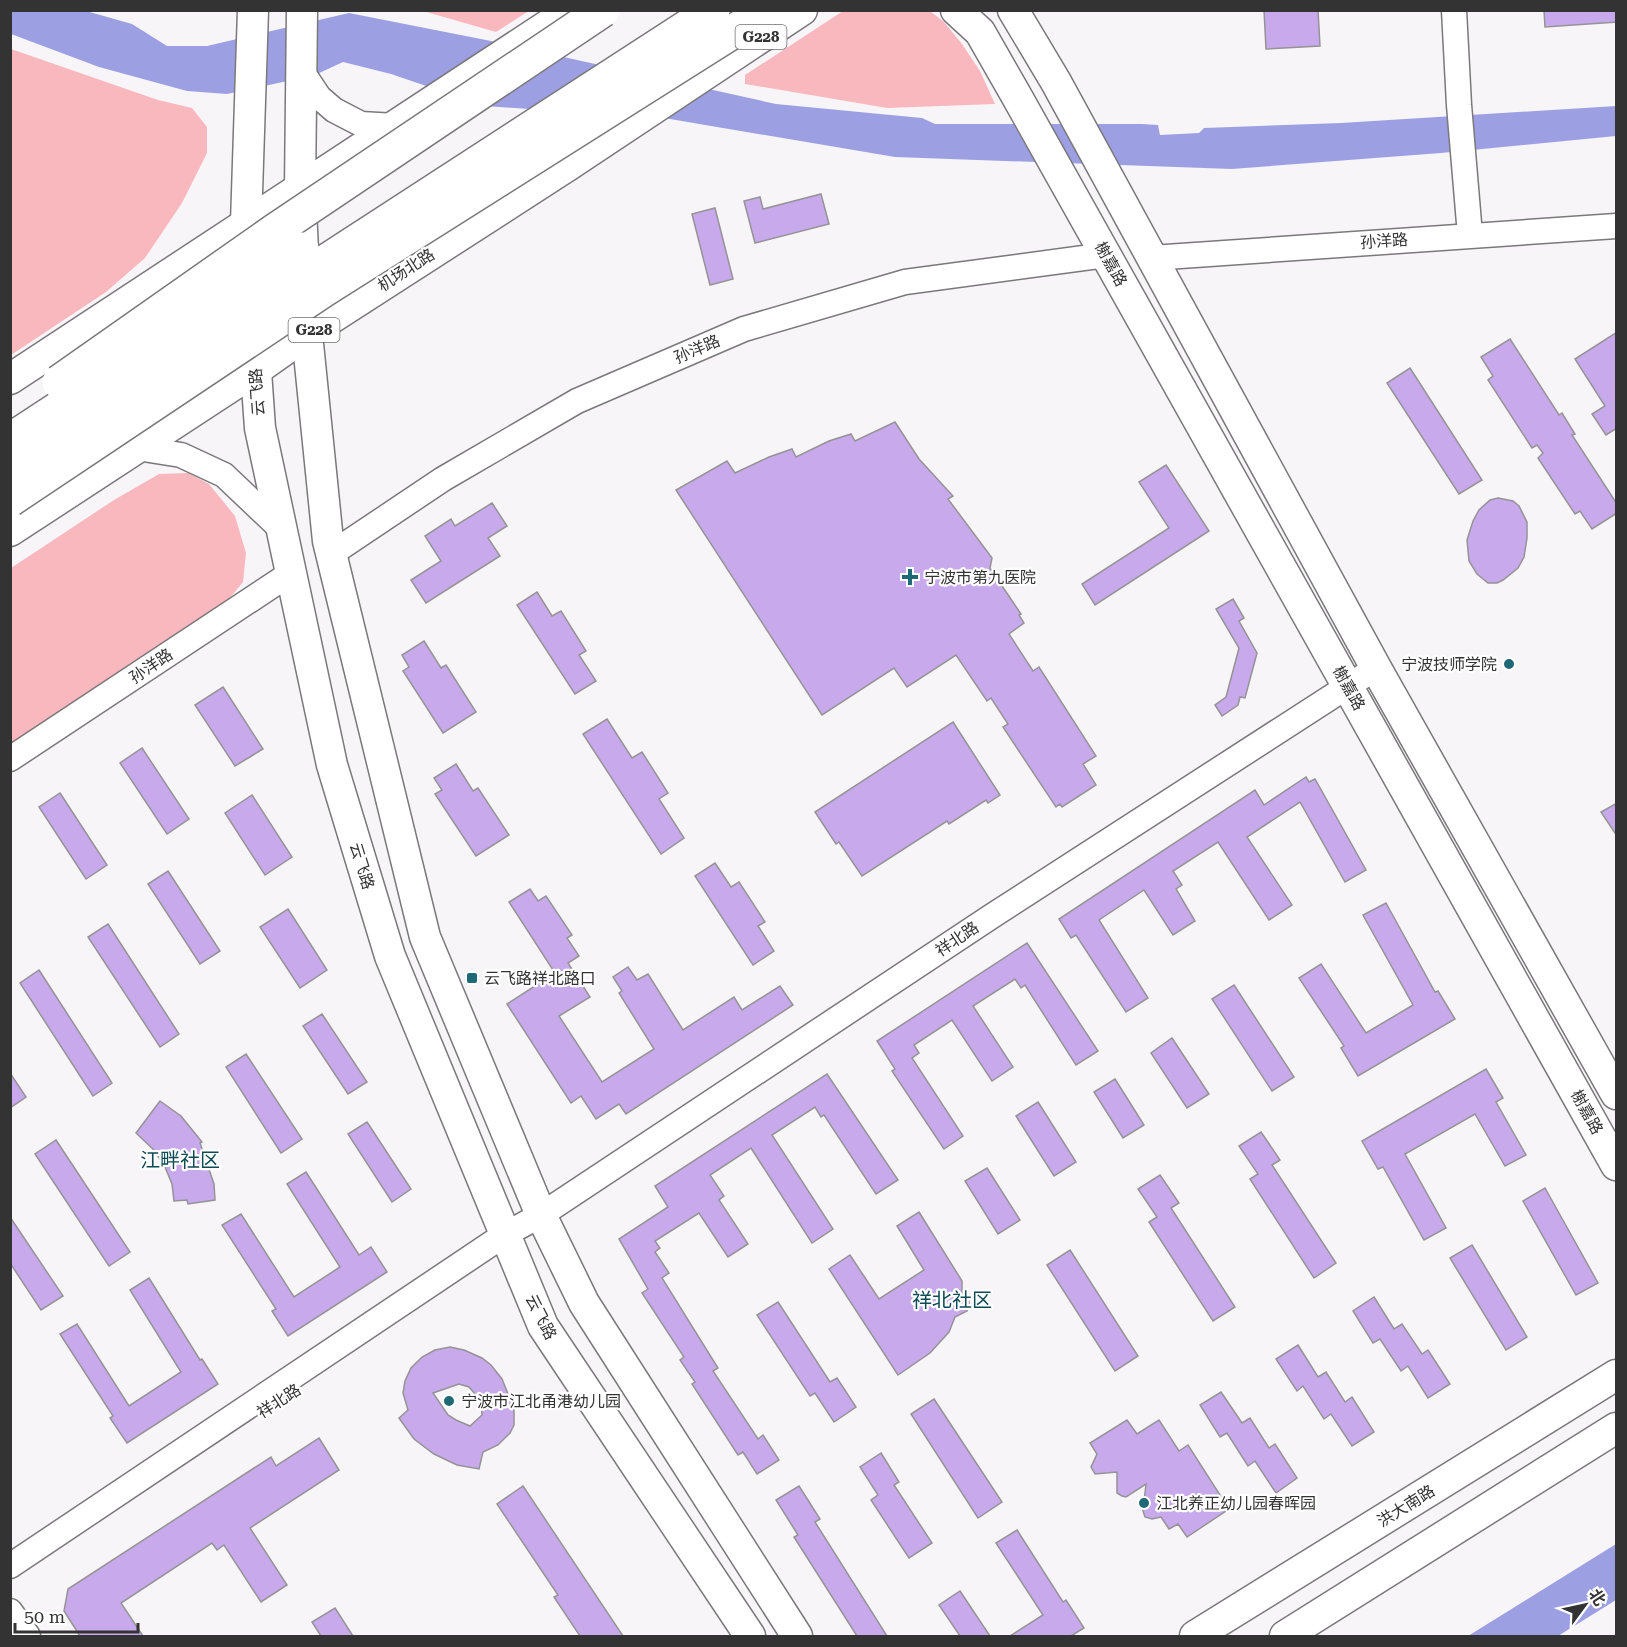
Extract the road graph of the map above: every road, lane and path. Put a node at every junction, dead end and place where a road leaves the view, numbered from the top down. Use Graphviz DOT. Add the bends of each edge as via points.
graph roads {
  1 [pos="253,10"];
  2 [pos="302,10"];
  3 [pos="571,10"];
  4 [pos="603,10"];
  5 [pos="675,10"];
  6 [pos="714,10"];
  7 [pos="767,10"];
  8 [pos="802,10"];
  9 [pos="956,10"];
  10 [pos="1013,10"];
  11 [pos="1454,10"];
  12 [pos="301,69"];
  13 [pos="395,126"];
  14 [pos="300,188"];
  15 [pos="246,223"];
  16 [pos="1617,226"];
  17 [pos="1470,235"];
  18 [pos="1106,255"];
  19 [pos="1151,258"];
  20 [pos="308,334"];
  21 [pos="256,370"];
  22 [pos="10,379"];
  23 [pos="10,416"];
  24 [pos="10,440"];
  25 [pos="137,448"];
  26 [pos="10,471"];
  27 [pos="10,500"];
  28 [pos="282,530"];
  29 [pos="10,531"];
  30 [pos="331,554"];
  31 [pos="291,573"];
  32 [pos="1376,669"];
  33 [pos="1347,687"];
  34 [pos="10,759"];
  35 [pos="1617,1094"];
  36 [pos="1617,1165"];
  37 [pos="541,1215"];
  38 [pos="507,1242"];
  39 [pos="1617,1375"];
  40 [pos="1617,1428"];
  41 [pos="10,1566"];
  42 [pos="10,1579"];
  43 [pos="10,1611"];
  44 [pos="28,1636"];
  45 [pos="750,1636"];
  46 [pos="797,1636"];
  47 [pos="1195,1636"];
  48 [pos="1285,1636"];
  1 -- 15 [label="main road, 云飞路"];
  2 -- 12 [label="main road"];
  3 -- 13 [label="main road"];
  4 -- 23 [label="highway, bridge" via="273,231"];
  5 -- 24 [label="highway, bridge"];
  6 -- 26 [label="highway, bridge"];
  7 -- 27 [label="highway, bridge" via="324,290"];
  8 -- 20 [label="main road, 机场北路 / G228"];
  9 -- 18 [label="main road, 榭嘉路" via="980,32"];
  10 -- 19 [label="main road, 榭嘉路"];
  11 -- 17 [label="street"];
  12 -- 13 [label="street" via="319,97 334,110 361,124"];
  12 -- 14 [label="main road"];
  13 -- 14 [label="main road"];
  14 -- 15 [label="main road"];
  14 -- 20 [label="main road"];
  15 -- 21 [label="main road, 云飞路"];
  15 -- 22 [label="main road"];
  16 -- 17 [label="street, 孙洋路"];
  17 -- 19 [label="street, 孙洋路"];
  18 -- 30 [label="street, 孙洋路" via="905,282 744,329 577,401 444,479"];
  18 -- 33 [label="main road, 榭嘉路"];
  19 -- 32 [label="main road, 榭嘉路"];
  20 -- 21 [label="main road, 机场北路 / G228"];
  20 -- 30 [label="main road"];
  21 -- 25 [label="main road, 机场北路 / G228"];
  21 -- 28 [label="main road, 云飞路" via="260,428"];
  25 -- 28 [label="street" via="181,454 224,475"];
  25 -- 29 [label="main road, 机场北路 / G228"];
  28 -- 31 [label="main road, 云飞路"];
  30 -- 37 [label="main road" via="425,937"];
  31 -- 34 [label="street, 孙洋路"];
  31 -- 38 [label="main road, 云飞路" via="332,765 390,956"];
  32 -- 33 [label="street, 祥北路"];
  32 -- 35 [label="main road, 榭嘉路"];
  33 -- 36 [label="main road, 榭嘉路"];
  33 -- 37 [label="street, 祥北路"];
  37 -- 38 [label="street, 祥北路"];
  37 -- 46 [label="main road" via="584,1303"];
  38 -- 41 [label="street, 祥北路"];
  38 -- 42 [label="street, 祥北路"];
  38 -- 45 [label="main road, 云飞路" via="543,1326"];
  39 -- 47 [label="main road, 洪大南路"];
  40 -- 48 [label="main road"];
  43 -- 44 [label="street"];
}
